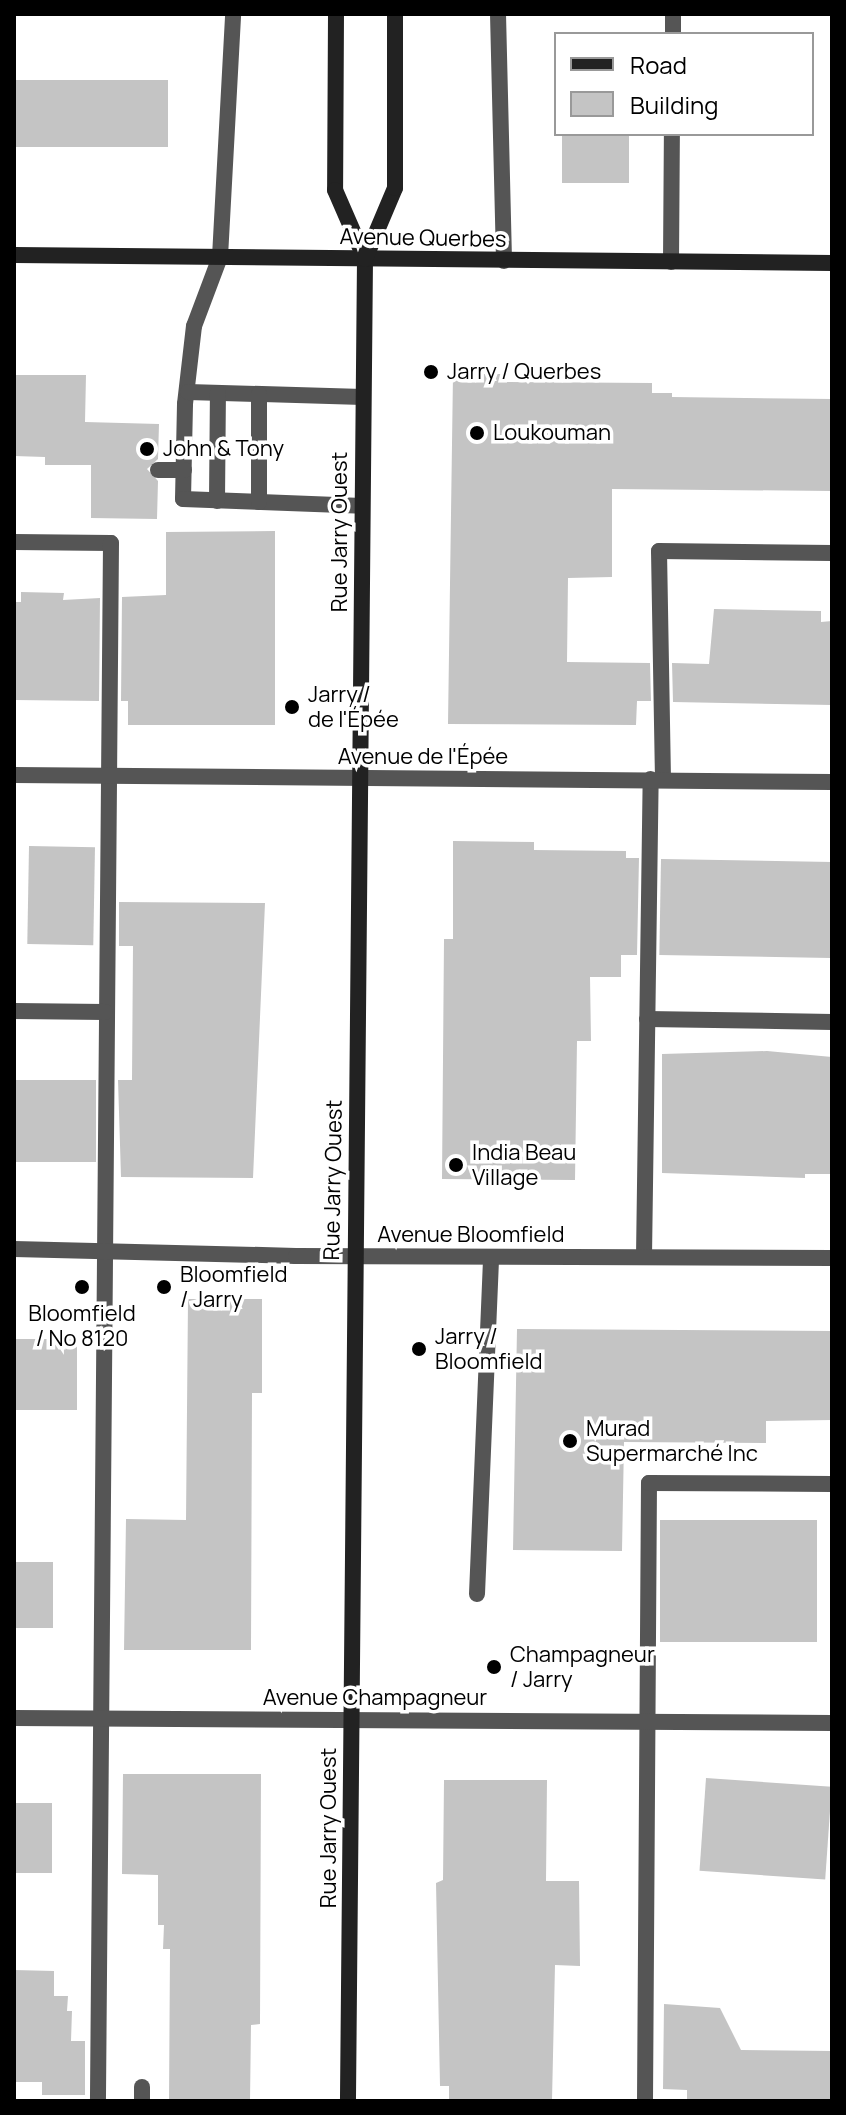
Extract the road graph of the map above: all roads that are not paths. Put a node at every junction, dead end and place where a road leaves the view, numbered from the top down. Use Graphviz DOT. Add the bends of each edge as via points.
graph roads {
  1 [pos="233,14"];
  2 [pos="336,14"];
  3 [pos="395,14"];
  4 [pos="498,14"];
  5 [pos="672,136"];
  6 [pos="14,255"];
  7 [pos="220,257"];
  8 [pos="365,259"];
  9 [pos="504,261"];
  10 [pos="671,262"];
  11 [pos="832,263"];
  12 [pos="188,392"];
  13 [pos="218,393"];
  14 [pos="259,394"];
  15 [pos="363,397"];
  16 [pos="158,470"];
  17 [pos="184,470"];
  18 [pos="217,501"];
  19 [pos="259,502"];
  20 [pos="362,506"];
  21 [pos="14,542"];
  22 [pos="832,553"];
  23 [pos="14,775"];
  24 [pos="107,776"];
  25 [pos="360,779"];
  26 [pos="657,780"];
  27 [pos="832,782"];
  28 [pos="14,1011"];
  29 [pos="105,1012"];
  30 [pos="647,1019"];
  31 [pos="832,1022"];
  32 [pos="14,1249"];
  33 [pos="105,1250"];
  34 [pos="354,1257"];
  35 [pos="491,1257"];
  36 [pos="644,1257"];
  37 [pos="832,1258"];
  38 [pos="832,1484"];
  39 [pos="477,1594"];
  40 [pos="14,1718"];
  41 [pos="102,1719"];
  42 [pos="351,1721"];
  43 [pos="647,1722"];
  44 [pos="832,1723"];
  45 [pos="98,2101"];
  46 [pos="348,2101"];
  47 [pos="645,2101"];
  1 -- 7 [label="street"];
  2 -- 8 [label="main road, Rue Jarry Ouest" via="335,190"];
  3 -- 8 [label="main road, Rue Jarry Ouest" via="395,188"];
  4 -- 9 [label="street"];
  5 -- 10 [label="street"];
  6 -- 7 [label="main road, Avenue Querbes"];
  7 -- 8 [label="main road, Avenue Querbes"];
  7 -- 12 [label="street" via="194,326"];
  8 -- 9 [label="main road, Avenue Querbes"];
  8 -- 15 [label="main road, Rue Jarry Ouest"];
  9 -- 10 [label="main road, Avenue Querbes"];
  10 -- 11 [label="main road, Avenue Querbes"];
  12 -- 13 [label="street"];
  12 -- 17 [label="street"];
  13 -- 14 [label="street"];
  13 -- 18 [label="street"];
  14 -- 15 [label="street"];
  14 -- 19 [label="street"];
  15 -- 20 [label="main road, Rue Jarry Ouest"];
  16 -- 17 [label="street"];
  17 -- 18 [label="street" via="183,499"];
  18 -- 19 [label="street"];
  19 -- 20 [label="street"];
  20 -- 25 [label="main road, Rue Jarry Ouest"];
  21 -- 24 [label="street" via="111,543"];
  22 -- 26 [label="street" via="659,551"];
  23 -- 24 [label="street, Avenue de l'Épée"];
  24 -- 25 [label="street, Avenue de l'Épée"];
  24 -- 29 [label="street"];
  25 -- 26 [label="street, Avenue de l'Épée"];
  25 -- 34 [label="main road, Rue Jarry Ouest"];
  26 -- 27 [label="street, Avenue de l'Épée"];
  26 -- 30 [label="street"];
  28 -- 29 [label="street"];
  29 -- 33 [label="street"];
  30 -- 31 [label="street"];
  30 -- 36 [label="street"];
  32 -- 33 [label="street, Avenue Bloomfield"];
  33 -- 34 [label="street, Avenue Bloomfield"];
  33 -- 41 [label="street"];
  34 -- 35 [label="street, Avenue Bloomfield"];
  34 -- 42 [label="main road, Rue Jarry Ouest"];
  35 -- 36 [label="street, Avenue Bloomfield"];
  35 -- 39 [label="street"];
  36 -- 37 [label="street, Avenue Bloomfield"];
  38 -- 43 [label="street" via="649,1483"];
  40 -- 41 [label="street, Avenue Champagneur"];
  41 -- 42 [label="street, Avenue Champagneur"];
  41 -- 45 [label="street"];
  42 -- 43 [label="street, Avenue Champagneur"];
  42 -- 46 [label="main road, Rue Jarry Ouest"];
  43 -- 44 [label="street, Avenue Champagneur"];
  43 -- 47 [label="street"];
}
